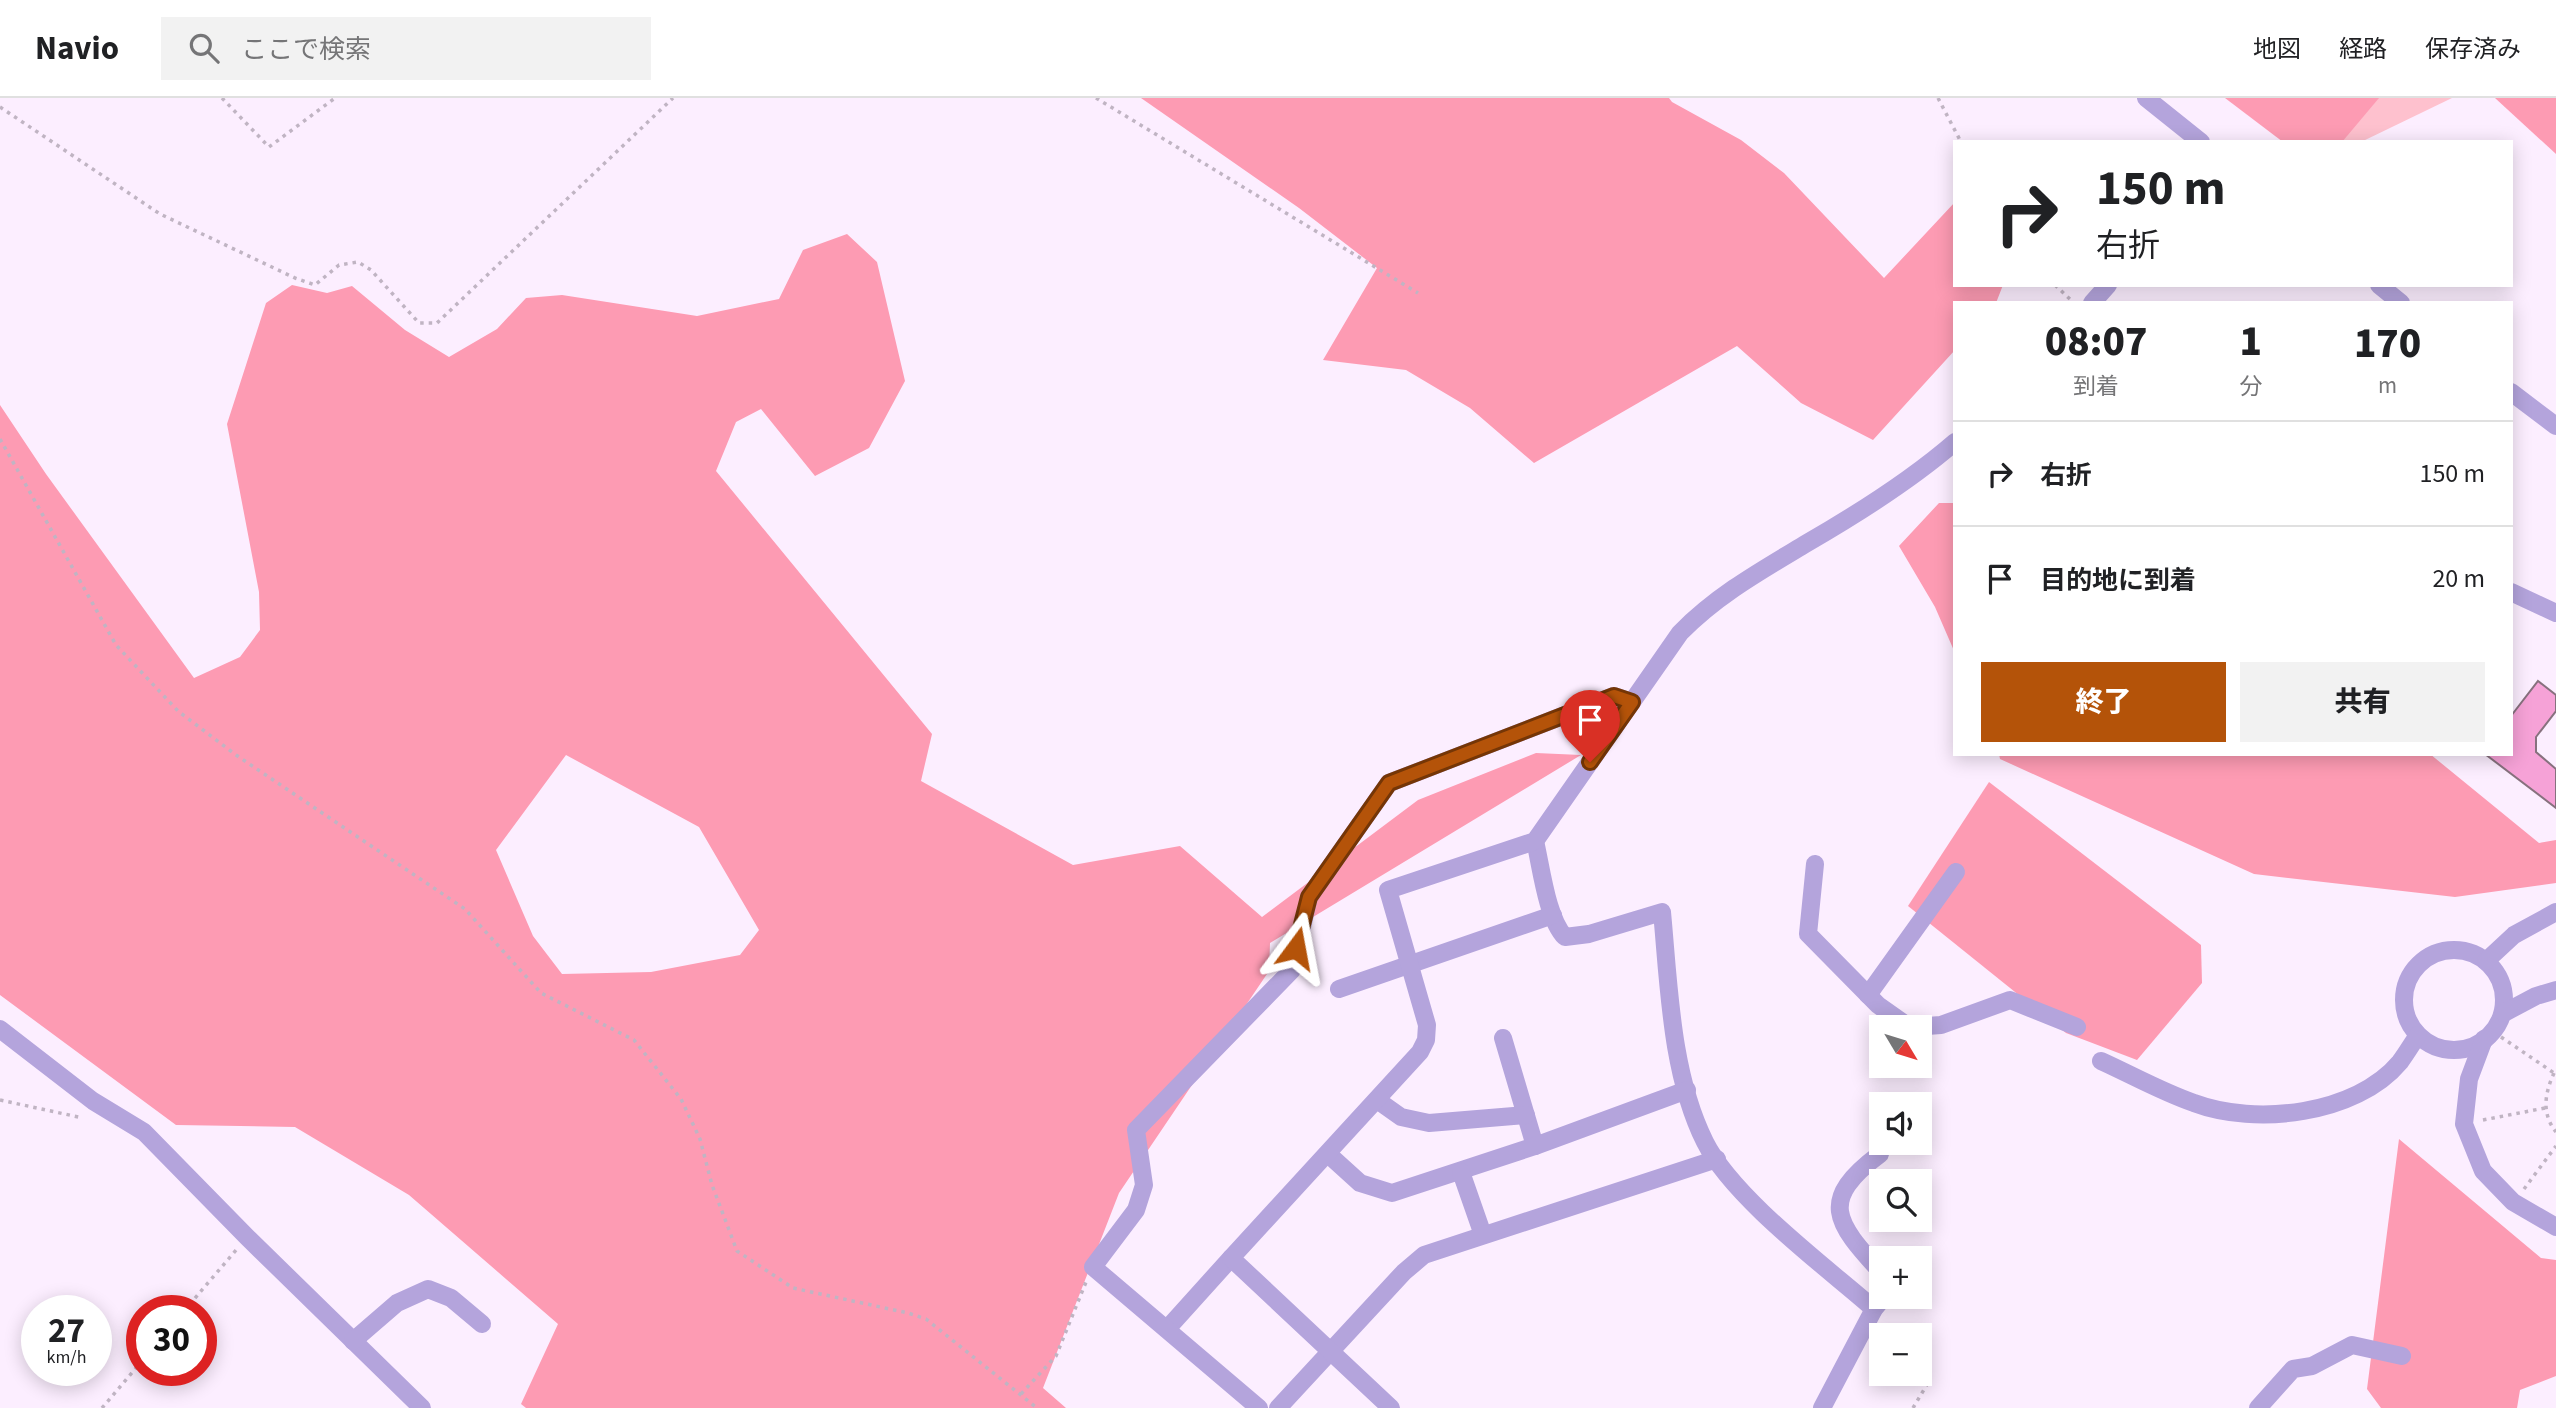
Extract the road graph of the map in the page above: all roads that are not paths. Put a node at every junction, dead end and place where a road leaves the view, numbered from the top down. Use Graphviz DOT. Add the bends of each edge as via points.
graph roads {
  1 [pos="2146,98"];
  2 [pos="2198,140"];
  3 [pos="2106,287"];
  4 [pos="2381,287"];
  5 [pos="2094,301"];
  6 [pos="2399,301"];
  7 [pos="2513,394"];
  8 [pos="2556,426"];
  9 [pos="1953,444"];
  10 [pos="2513,593"];
  11 [pos="2556,613"];
  12 [pos="1632,702"];
  13 [pos="1535,841"];
  14 [pos="1815,864"];
  15 [pos="1956,872"];
  16 [pos="2556,912"];
  17 [pos="1553,915"];
  18 [pos="2486,961"];
  19 [pos="1410,964"];
  20 [pos="1339,989"];
  21 [pos="2556,990"];
  22 [pos="1868,995"];
  23 [pos="2504,1013"];
  24 [pos="1890,1015"];
  25 [pos="1932,1026"];
  26 [pos="2077,1027"];
  27 [pos="0,1029"];
  28 [pos="2417,1035"];
  29 [pos="2489,1035"];
  30 [pos="1503,1038"];
  31 [pos="2101,1060"];
  32 [pos="1687,1090"];
  33 [pos="1377,1100"];
  34 [pos="1526,1115"];
  35 [pos="1535,1146"];
  36 [pos="1328,1154"];
  37 [pos="1879,1155"];
  38 [pos="1717,1159"];
  39 [pos="1461,1172"];
  40 [pos="2556,1227"];
  41 [pos="1483,1236"];
  42 [pos="1231,1258"];
  43 [pos="1869,1259"];
  44 [pos="1869,1295"];
  45 [pos="1876,1309"];
  46 [pos="482,1324"];
  47 [pos="1167,1329"];
  48 [pos="354,1341"];
  49 [pos="1331,1352"];
  50 [pos="2402,1356"];
  51 [pos="422,1408"];
  52 [pos="1259,1408"];
  53 [pos="1278,1408"];
  54 [pos="1391,1408"];
  55 [pos="1822,1408"];
  56 [pos="2258,1408"];
  1 -- 2 [label="street"];
  3 -- 5 [label="street"];
  4 -- 6 [label="street"];
  7 -- 8 [label="street"];
  9 -- 12 [label="street" via="1892,491 1704,608 1680,633"];
  10 -- 11 [label="street"];
  12 -- 13 [label="street"];
  12 -- 47 [label="street" via="1614,696 1389,783 1309,897 1292,970 1136,1130 1144,1185 1136,1209 1093,1267"];
  13 -- 17 [label="street"];
  13 -- 19 [label="street" via="1388,890"];
  14 -- 22 [label="street" via="1808,934"];
  15 -- 22 [label="street"];
  16 -- 18 [label="street" via="2514,935"];
  17 -- 19 [label="street"];
  17 -- 32 [label="street" via="1558,930 1572,937 1662,912 1678,1052"];
  18 -- 23 [label="street" via="2500,981"];
  18 -- 28 [label="street" via="2454,950 2435,953 2418,964 2407,980 2403,999 2406,1019"];
  19 -- 20 [label="street"];
  19 -- 33 [label="street" via="1427,1025 1426,1041"];
  21 -- 23 [label="street"];
  22 -- 24 [label="street"];
  23 -- 29 [label="street"];
  25 -- 26 [label="street" via="2010,1000"];
  27 -- 48 [label="street" via="93,1101 144,1132"];
  28 -- 29 [label="street" via="2433,1046 2452,1050 2472,1047"];
  28 -- 31 [label="street" via="2399,1064 2367,1088 2302,1113 2244,1115 2195,1104"];
  29 -- 40 [label="street" via="2469,1079 2464,1124 2483,1171 2513,1202"];
  30 -- 34 [label="street"];
  32 -- 35 [label="street"];
  32 -- 38 [label="street" via="1705,1142"];
  33 -- 34 [label="street" via="1401,1117 1429,1123"];
  33 -- 36 [label="street"];
  34 -- 35 [label="street"];
  35 -- 39 [label="street"];
  36 -- 39 [label="street" via="1360,1183 1392,1193"];
  36 -- 42 [label="street"];
  37 -- 43 [label="street" via="1857,1171 1842,1191 1838,1213"];
  38 -- 41 [label="street"];
  38 -- 44 [label="street" via="1772,1220"];
  39 -- 41 [label="street"];
  41 -- 49 [label="street" via="1424,1255"];
  42 -- 47 [label="street"];
  42 -- 49 [label="street"];
  45 -- 55 [label="street"];
  46 -- 48 [label="street" via="451,1298 428,1289 397,1303"];
  47 -- 52 [label="street"];
  48 -- 51 [label="street"];
  49 -- 53 [label="street"];
  49 -- 54 [label="street"];
  50 -- 56 [label="street" via="2352,1345 2312,1366 2292,1369"];
}
